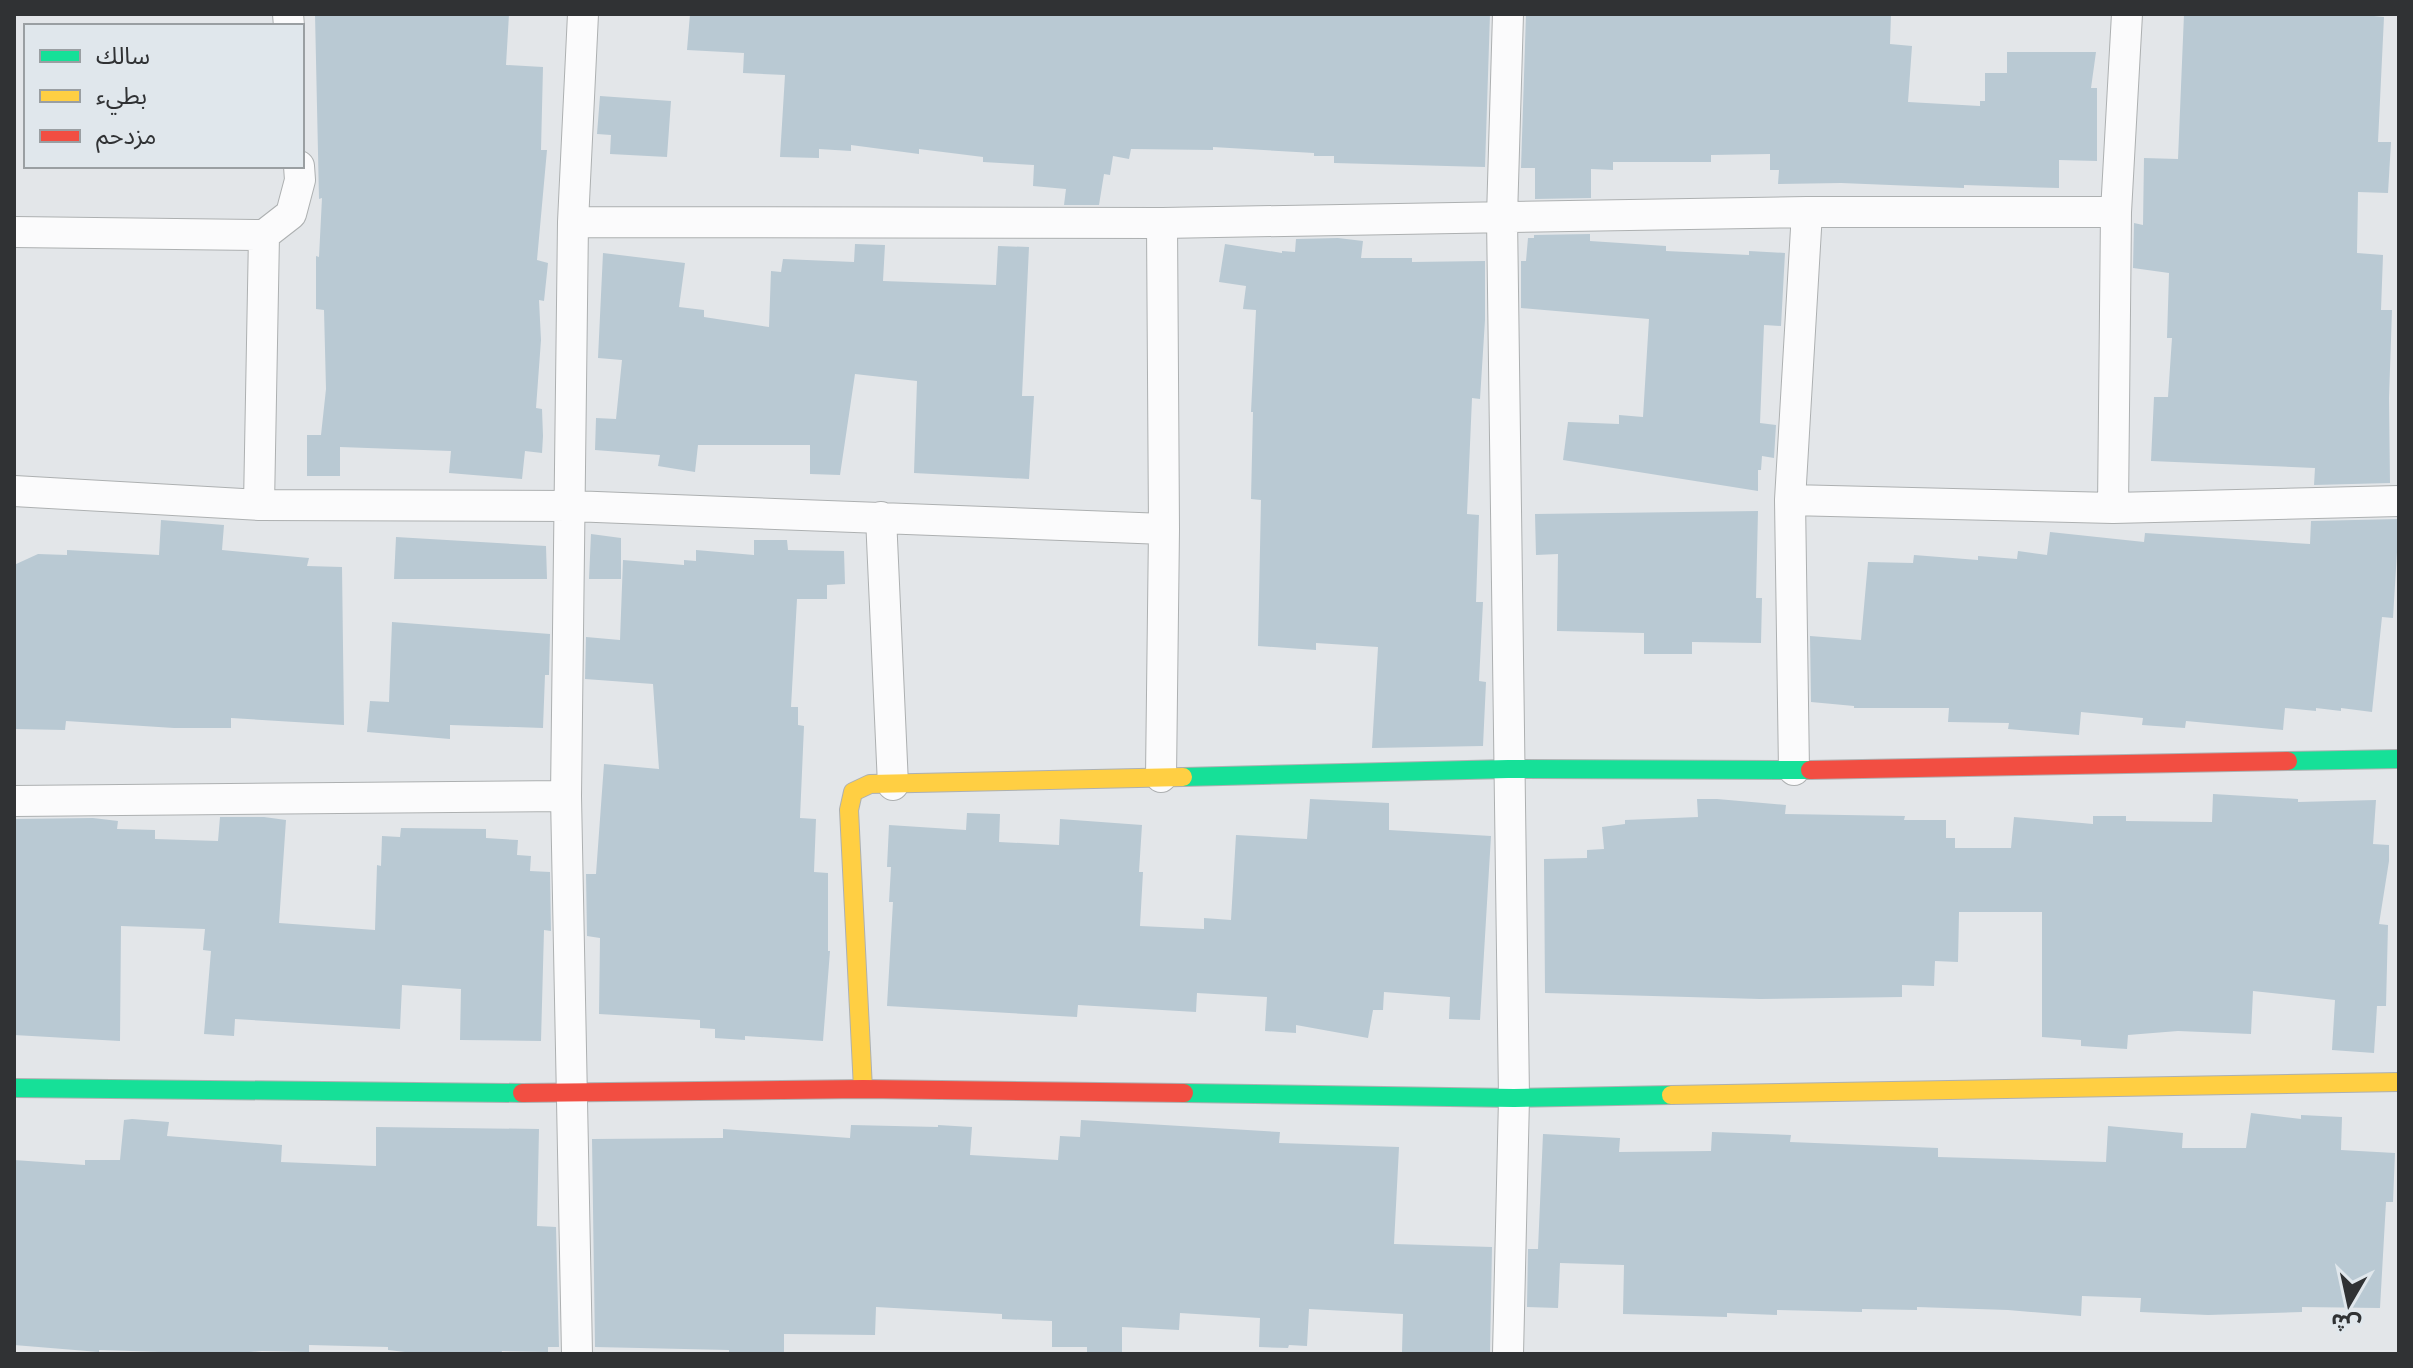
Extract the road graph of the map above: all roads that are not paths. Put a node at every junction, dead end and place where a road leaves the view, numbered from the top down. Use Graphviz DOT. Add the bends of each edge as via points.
graph roads {
  1 [pos="583,14"];
  2 [pos="1508,14"];
  3 [pos="2127,14"];
  4 [pos="299,168"];
  5 [pos="1807,212"];
  6 [pos="2116,212"];
  7 [pos="1502,217"];
  8 [pos="573,222"];
  9 [pos="1162,223"];
  10 [pos="14,232"];
  11 [pos="264,235"];
  12 [pos="14,491"];
  13 [pos="1790,500"];
  14 [pos="2399,501"];
  15 [pos="259,505"];
  16 [pos="571,506"];
  17 [pos="2113,508"];
  18 [pos="881,517"];
  19 [pos="1164,529"];
  20 [pos="2399,759"];
  21 [pos="1508,769"];
  22 [pos="1794,770"];
  23 [pos="1161,777"];
  24 [pos="893,785"];
  25 [pos="566,796"];
  26 [pos="14,801"];
  27 [pos="2399,1082"];
  28 [pos="14,1088"];
  29 [pos="863,1089"];
  30 [pos="571,1093"];
  31 [pos="1514,1098"];
  32 [pos="577,1354"];
  33 [pos="1508,1354"];
  1 -- 8 [label="street"];
  2 -- 7 [label="street"];
  3 -- 6 [label="street"];
  4 -- 11 [label="street" via="291,214"];
  5 -- 6 [label="street"];
  5 -- 7 [label="street"];
  5 -- 13 [label="street"];
  6 -- 17 [label="street"];
  7 -- 9 [label="street"];
  7 -- 21 [label="street"];
  8 -- 9 [label="street"];
  8 -- 16 [label="street"];
  9 -- 19 [label="street"];
  10 -- 11 [label="street"];
  11 -- 15 [label="street"];
  12 -- 15 [label="street"];
  13 -- 17 [label="street"];
  13 -- 22 [label="street"];
  14 -- 17 [label="street"];
  15 -- 16 [label="street"];
  16 -- 18 [label="street"];
  16 -- 25 [label="street"];
  18 -- 19 [label="street"];
  18 -- 24 [label="street"];
  19 -- 23 [label="street"];
  20 -- 22 [label="street"];
  21 -- 22 [label="street"];
  21 -- 23 [label="street"];
  21 -- 31 [label="street"];
  23 -- 24 [label="street"];
  24 -- 29 [label="street" via="870,784 853,792 849,810"];
  25 -- 26 [label="street"];
  25 -- 30 [label="street"];
  27 -- 31 [label="street"];
  28 -- 30 [label="street"];
  29 -- 30 [label="street"];
  29 -- 31 [label="street"];
  30 -- 32 [label="street"];
  31 -- 33 [label="street"];
}
